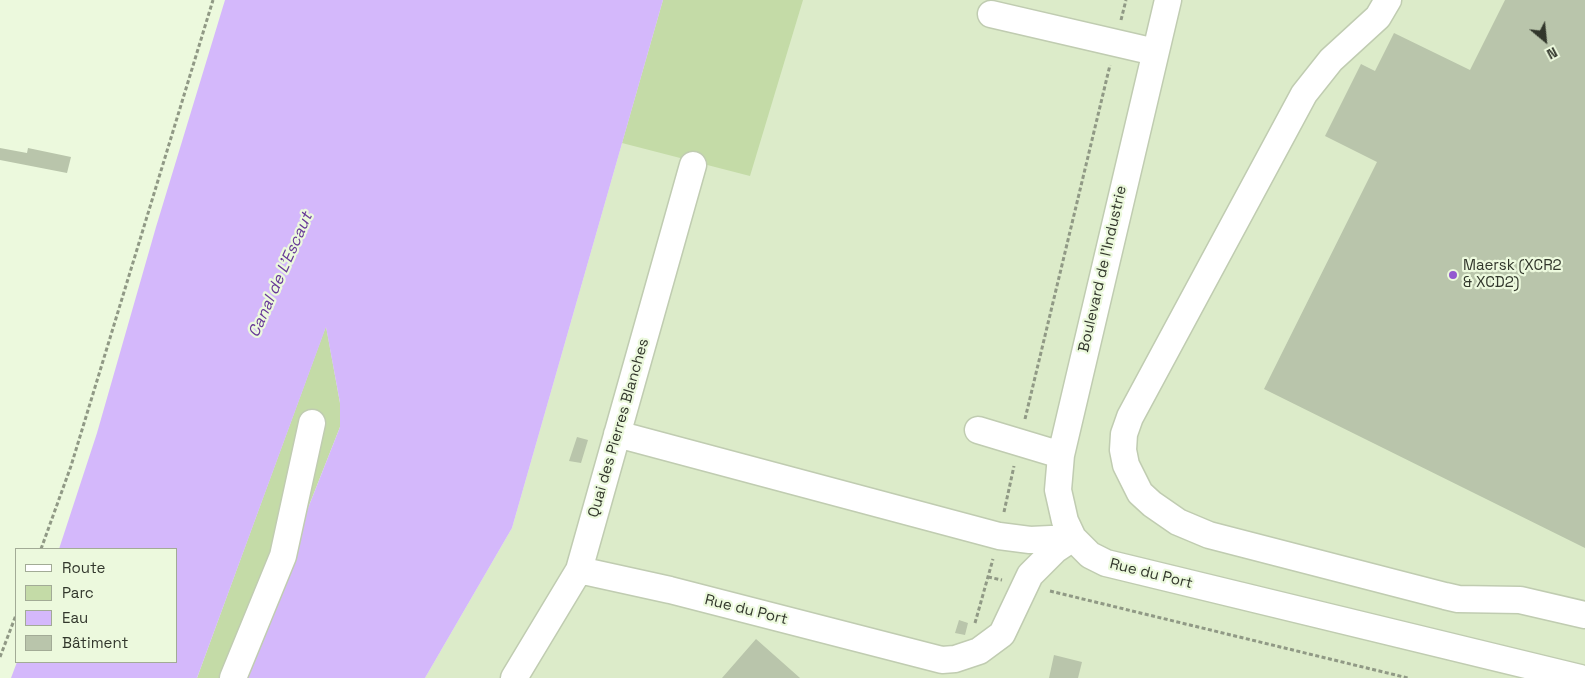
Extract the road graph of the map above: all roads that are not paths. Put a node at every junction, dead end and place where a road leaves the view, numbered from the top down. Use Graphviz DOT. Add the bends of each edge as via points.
graph roads {
  1 [pos="1168,0"];
  2 [pos="1388,0"];
  3 [pos="991,14"];
  4 [pos="1155,52"];
  5 [pos="693,165"];
  6 [pos="312,423"];
  7 [pos="978,430"];
  8 [pos="617,434"];
  9 [pos="1060,455"];
  10 [pos="1073,538"];
  11 [pos="579,570"];
  12 [pos="1585,616"];
  13 [pos="233,678"];
  14 [pos="514,678"];
  15 [pos="1580,678"];
  1 -- 4 [label="street, Boulevard de l'Industrie"];
  2 -- 12 [label="street" via="1378,17 1331,60 1304,94 1130,417 1124,434 1126,464 1140,493 1152,504 1178,522 1209,535 1445,596 1520,600"];
  3 -- 4 [label="street"];
  4 -- 9 [label="street, Boulevard de l'Industrie"];
  5 -- 8 [label="street, Quai des Pierres Blanches"];
  6 -- 13 [label="street" via="283,556"];
  7 -- 9 [label="street"];
  8 -- 10 [label="street" via="999,536 1030,540"];
  8 -- 11 [label="street, Quai des Pierres Blanches"];
  9 -- 10 [label="street, Boulevard de l'Industrie" via="1058,490"];
  10 -- 11 [label="street, Rue du Port" via="1045,558 1025,585 1002,634 991,644 966,657 942,660"];
  10 -- 15 [label="street, Rue du Port" via="1090,555 1106,563"];
  11 -- 14 [label="street, Quai des Pierres Blanches"];
}
